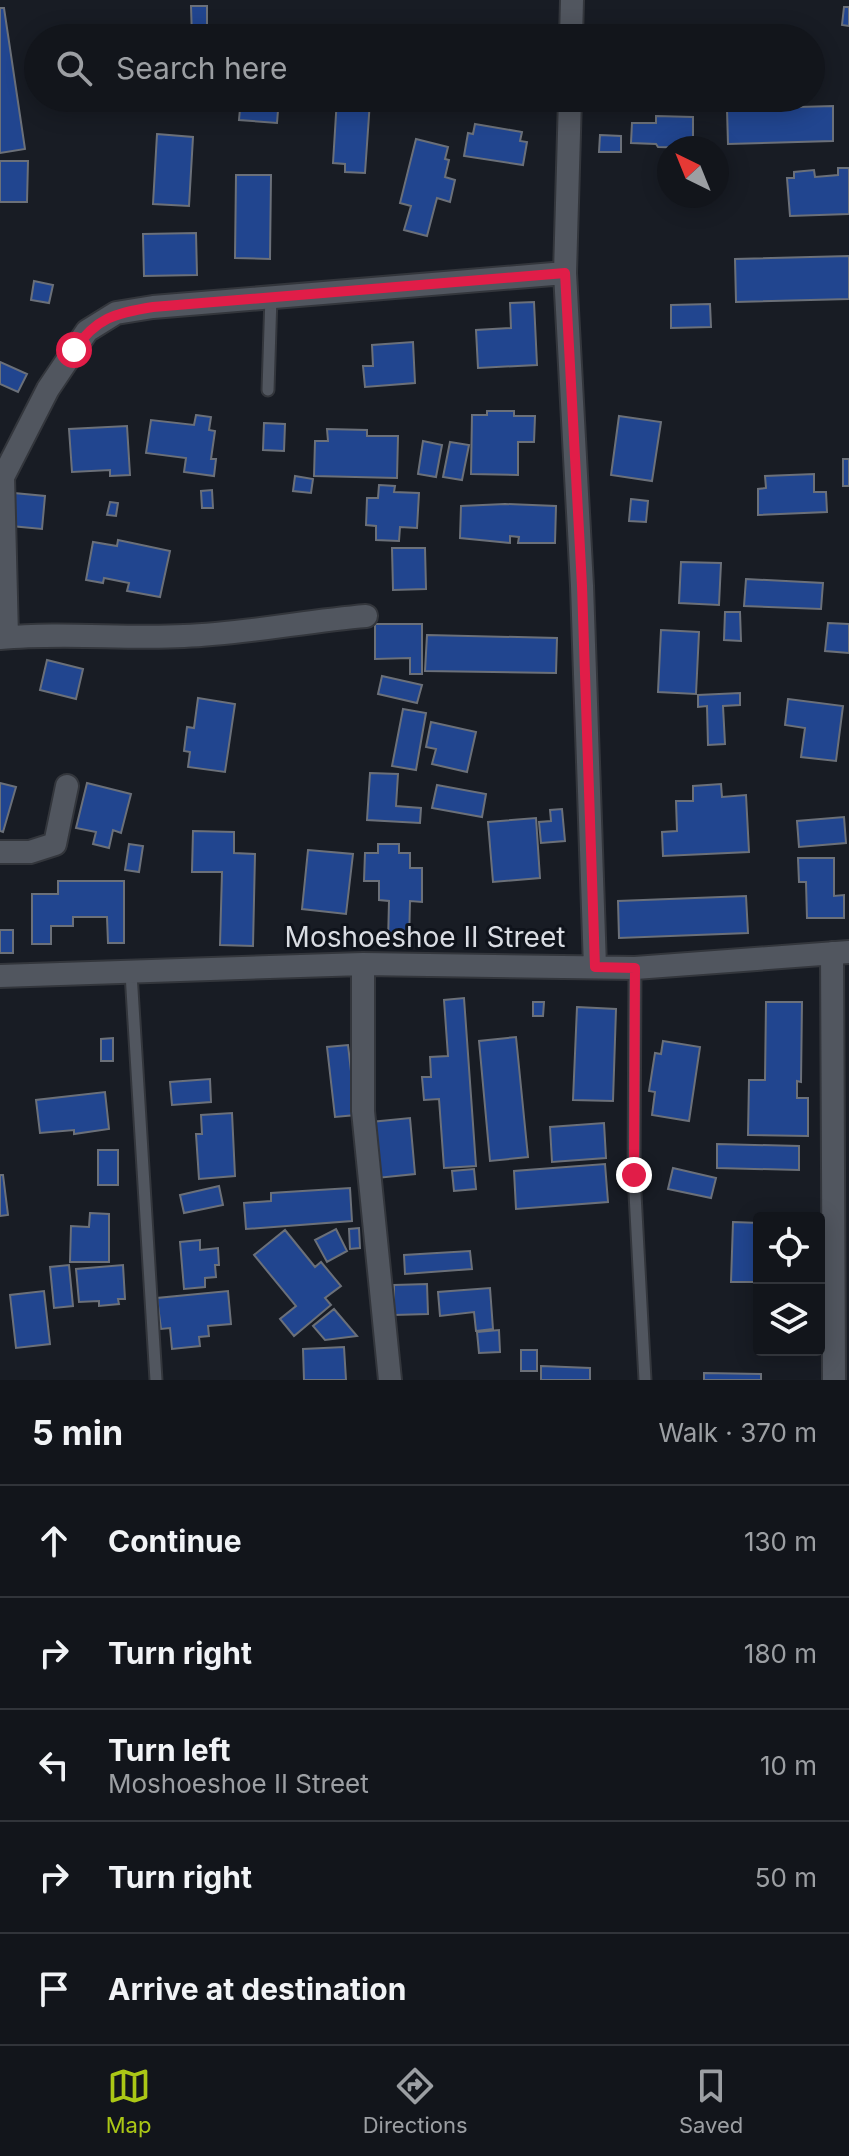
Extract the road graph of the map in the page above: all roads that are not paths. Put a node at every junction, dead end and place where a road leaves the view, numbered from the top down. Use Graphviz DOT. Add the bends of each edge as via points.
graph roads {
  1 [pos="572,0"];
  2 [pos="571,24"];
  3 [pos="570,112"];
  4 [pos="565,273"];
  5 [pos="271,295"];
  6 [pos="268,390"];
  7 [pos="366,616"];
  8 [pos="3,638"];
  9 [pos="67,786"];
  10 [pos="0,852"];
  11 [pos="840,952"];
  12 [pos="363,964"];
  13 [pos="595,967"];
  14 [pos="635,968"];
  15 [pos="131,973"];
  16 [pos="0,976"];
  17 [pos="156,1380"];
  18 [pos="390,1380"];
  19 [pos="645,1380"];
  20 [pos="834,1380"];
  1 -- 2 [label="street"];
  3 -- 4 [label="street"];
  4 -- 5 [label="street"];
  4 -- 13 [label="street"];
  5 -- 6 [label="lane"];
  5 -- 8 [label="street" via="116,313 87,331 48,389 3,477"];
  7 -- 8 [label="street" via="183,636"];
  9 -- 10 [label="street" via="55,844 30,852"];
  11 -- 14 [label="street, Moshoeshoe II Street"];
  11 -- 20 [label="street"];
  12 -- 13 [label="street, Moshoeshoe II Street"];
  12 -- 15 [label="street, Moshoeshoe II Street"];
  12 -- 18 [label="street" via="363,1111"];
  13 -- 14 [label="street, Moshoeshoe II Street"];
  14 -- 19 [label="lane" via="634,1175"];
  15 -- 16 [label="street, Moshoeshoe II Street"];
  15 -- 17 [label="lane"];
}
